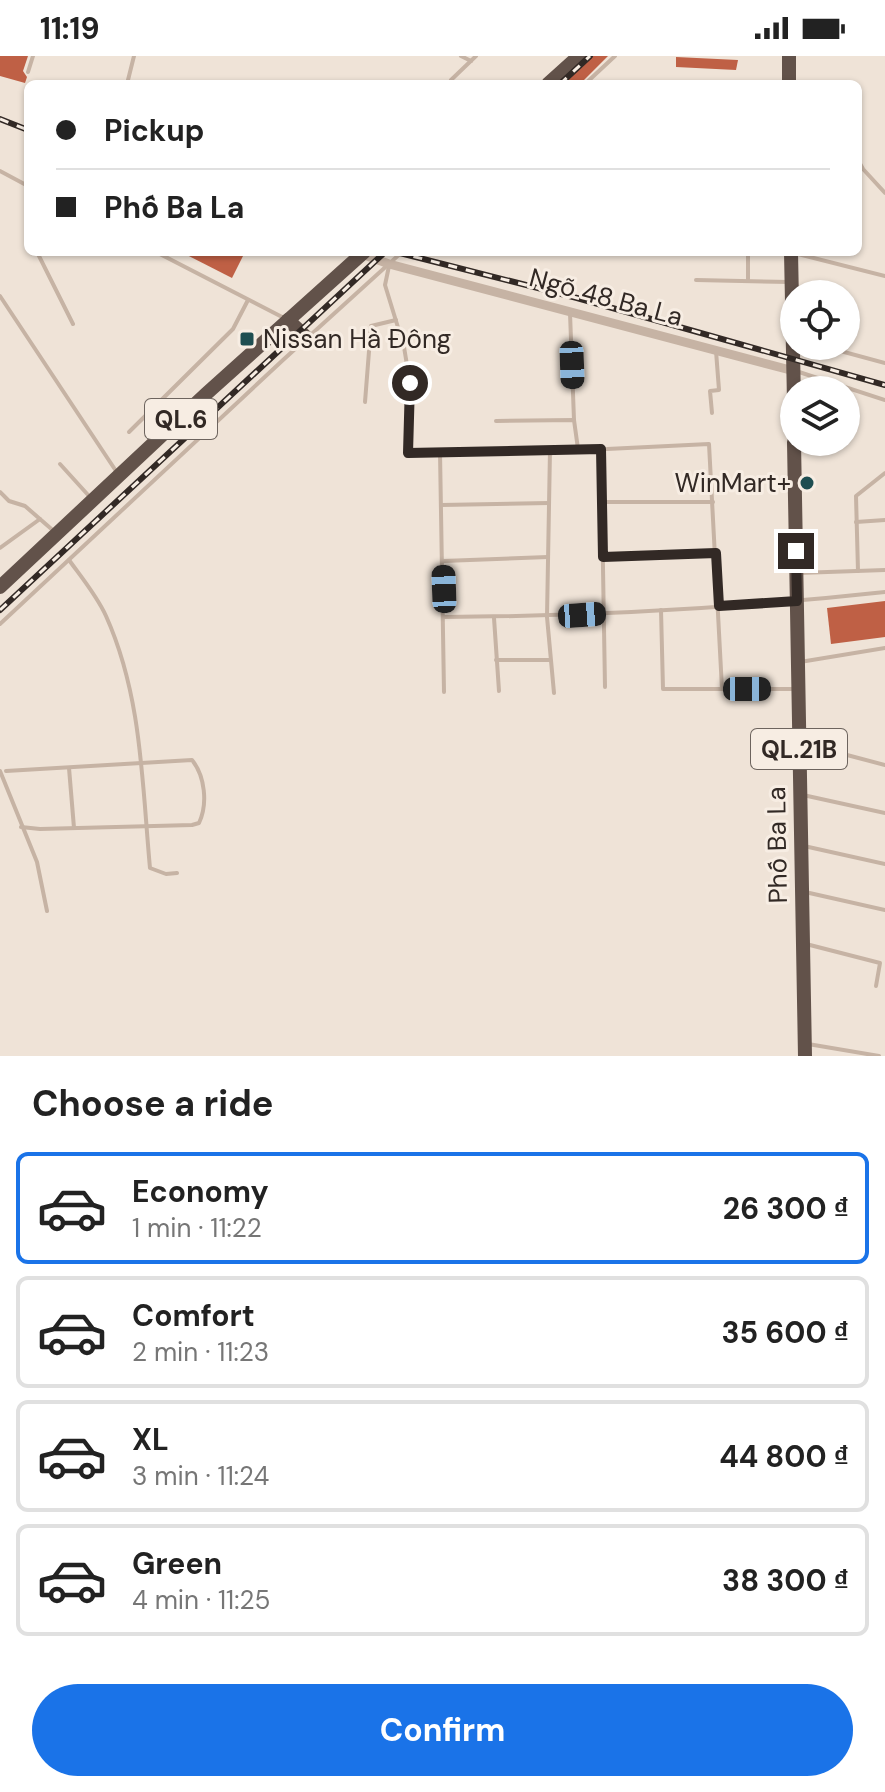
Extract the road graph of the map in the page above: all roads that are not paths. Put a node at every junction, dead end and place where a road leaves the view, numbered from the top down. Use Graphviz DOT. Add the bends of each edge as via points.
graph roads {
  1 [pos="33,56"];
  2 [pos="134,56"];
  3 [pos="461,56"];
  4 [pos="476,56"];
  5 [pos="579,56"];
  6 [pos="615,56"];
  7 [pos="789,56"];
  8 [pos="471,61"];
  9 [pos="28,72"];
  10 [pos="128,80"];
  11 [pos="451,80"];
  12 [pos="552,80"];
  13 [pos="589,80"];
  14 [pos="789,80"];
  15 [pos="862,167"];
  16 [pos="0,171"];
  17 [pos="24,184"];
  18 [pos="885,193"];
  19 [pos="39,256"];
  20 [pos="164,256"];
  21 [pos="360,256"];
  22 [pos="370,256"];
  23 [pos="398,256"];
  24 [pos="748,256"];
  25 [pos="791,256"];
  26 [pos="807,256"];
  27 [pos="389,264"];
  28 [pos="885,276"];
  29 [pos="696,280"];
  30 [pos="791,280"];
  31 [pos="748,281"];
  32 [pos="780,282"];
  33 [pos="0,296"];
  34 [pos="248,300"];
  35 [pos="570,311"];
  36 [pos="288,320"];
  37 [pos="396,320"];
  38 [pos="73,324"];
  39 [pos="307,338"];
  40 [pos="716,349"];
  41 [pos="860,356"];
  42 [pos="794,360"];
  43 [pos="885,363"];
  44 [pos="794,371"];
  45 [pos="794,376"];
  46 [pos="885,400"];
  47 [pos="365,402"];
  48 [pos="712,413"];
  49 [pos="574,420"];
  50 [pos="496,421"];
  51 [pos="129,432"];
  52 [pos="578,449"];
  53 [pos="601,449"];
  54 [pos="550,450"];
  55 [pos="440,452"];
  56 [pos="794,456"];
  57 [pos="60,464"];
  58 [pos="885,473"];
  59 [pos="120,477"];
  60 [pos="0,492"];
  61 [pos="94,501"];
  62 [pos="602,502"];
  63 [pos="713,502"];
  64 [pos="549,503"];
  65 [pos="441,505"];
  66 [pos="40,519"];
  67 [pos="885,520"];
  68 [pos="856,522"];
  69 [pos="57,534"];
  70 [pos="0,548"];
  71 [pos="716,553"];
  72 [pos="548,557"];
  73 [pos="603,557"];
  74 [pos="69,560"];
  75 [pos="443,561"];
  76 [pos="885,570"];
  77 [pos="858,571"];
  78 [pos="796,574"];
  79 [pos="0,587"];
  80 [pos="885,592"];
  81 [pos="797,601"];
  82 [pos="719,606"];
  83 [pos="661,610"];
  84 [pos="603,613"];
  85 [pos="444,617"];
  86 [pos="494,617"];
  87 [pos="547,617"];
  88 [pos="0,624"];
  89 [pos="885,648"];
  90 [pos="496,660"];
  91 [pos="550,660"];
  92 [pos="798,663"];
  93 [pos="605,687"];
  94 [pos="722,689"];
  95 [pos="798,689"];
  96 [pos="499,691"];
  97 [pos="444,692"];
  98 [pos="554,693"];
  99 [pos="799,748"];
  100 [pos="142,764"];
  101 [pos="885,765"];
  102 [pos="69,768"];
  103 [pos="3,771"];
  104 [pos="6,785"];
  105 [pos="0,788"];
  106 [pos="800,795"];
  107 [pos="885,813"];
  108 [pos="146,825"];
  109 [pos="21,827"];
  110 [pos="74,828"];
  111 [pos="801,845"];
  112 [pos="885,864"];
  113 [pos="177,873"];
  114 [pos="802,891"];
  115 [pos="885,910"];
  116 [pos="47,911"];
  117 [pos="803,943"];
  118 [pos="882,964"];
  119 [pos="876,986"];
  120 [pos="805,1050"];
  121 [pos="879,1056"];
  1 -- 9 [label="lane"];
  2 -- 10 [label="lane"];
  3 -- 8 [label="lane"];
  4 -- 8 [label="lane"];
  5 -- 12 [label="highway"];
  6 -- 13 [label="lane"];
  7 -- 14 [label="highway"];
  8 -- 11 [label="lane"];
  15 -- 18 [label="lane"];
  16 -- 17 [label="lane"];
  19 -- 38 [label="lane"];
  20 -- 34 [label="lane"];
  21 -- 36 [label="highway, QL.6"];
  22 -- 27 [label="street, Ngõ 48 Ba La"];
  23 -- 27 [label="lane"];
  24 -- 31 [label="lane"];
  25 -- 30 [label="highway"];
  26 -- 28 [label="lane"];
  27 -- 35 [label="street, Ngõ 48 Ba La"];
  27 -- 37 [label="lane" via="385,285"];
  27 -- 39 [label="lane"];
  29 -- 31 [label="lane"];
  31 -- 32 [label="lane"];
  33 -- 59 [label="lane"];
  34 -- 36 [label="lane"];
  34 -- 51 [label="lane" via="233,329"];
  35 -- 40 [label="street, Ngõ 48 Ba La"];
  35 -- 49 [label="lane"];
  36 -- 39 [label="highway"];
  36 -- 59 [label="highway, QL.6"];
  37 -- 47 [label="lane" via="371,326"];
  37 -- 55 [label="lane" via="410,383 408,453"];
  39 -- 74 [label="lane"];
  40 -- 44 [label="street, Ngõ 48 Ba La"];
  40 -- 48 [label="lane" via="719,390 710,391"];
  41 -- 43 [label="lane"];
  42 -- 44 [label="highway"];
  44 -- 45 [label="highway"];
  44 -- 46 [label="lane"];
  49 -- 50 [label="lane"];
  49 -- 52 [label="lane"];
  52 -- 53 [label="lane"];
  52 -- 54 [label="lane"];
  53 -- 62 [label="lane"];
  53 -- 63 [label="lane" via="709,444"];
  54 -- 55 [label="lane"];
  54 -- 64 [label="lane"];
  55 -- 65 [label="lane"];
  56 -- 78 [label="highway, Phố Ba La / QL.21B"];
  57 -- 61 [label="lane"];
  58 -- 68 [label="lane" via="856,496"];
  59 -- 61 [label="highway, QL.6"];
  60 -- 66 [label="lane"];
  61 -- 69 [label="highway, QL.6"];
  62 -- 63 [label="lane"];
  62 -- 73 [label="lane"];
  63 -- 71 [label="lane"];
  64 -- 65 [label="lane"];
  64 -- 72 [label="lane"];
  65 -- 75 [label="lane"];
  66 -- 69 [label="lane"];
  66 -- 70 [label="lane"];
  67 -- 68 [label="lane"];
  68 -- 77 [label="lane"];
  69 -- 79 [label="highway, QL.6"];
  71 -- 73 [label="lane"];
  71 -- 82 [label="lane"];
  72 -- 75 [label="lane"];
  72 -- 87 [label="lane"];
  73 -- 84 [label="lane"];
  74 -- 88 [label="lane"];
  74 -- 100 [label="lane" via="106,616 136,709"];
  75 -- 85 [label="lane"];
  76 -- 77 [label="lane"];
  77 -- 78 [label="lane"];
  78 -- 81 [label="highway, Phố Ba La / QL.21B"];
  80 -- 81 [label="lane"];
  81 -- 82 [label="lane"];
  81 -- 92 [label="highway, Phố Ba La / QL.21B"];
  82 -- 83 [label="lane"];
  82 -- 94 [label="lane"];
  83 -- 84 [label="lane"];
  83 -- 94 [label="lane" via="663,689"];
  84 -- 87 [label="lane"];
  84 -- 93 [label="lane"];
  85 -- 86 [label="lane"];
  85 -- 97 [label="lane"];
  86 -- 87 [label="lane"];
  86 -- 90 [label="lane"];
  87 -- 91 [label="lane"];
  89 -- 92 [label="lane"];
  90 -- 91 [label="lane"];
  90 -- 96 [label="lane"];
  91 -- 98 [label="lane"];
  92 -- 95 [label="highway, Phố Ba La / QL.21B"];
  94 -- 95 [label="lane"];
  95 -- 99 [label="highway, Phố Ba La / QL.21B"];
  99 -- 101 [label="lane"];
  99 -- 106 [label="highway, Phố Ba La / QL.21B"];
  100 -- 102 [label="lane"];
  100 -- 108 [label="lane"];
  100 -- 108 [label="lane" via="192,760 203,779 204,813 199,823"];
  102 -- 103 [label="lane"];
  102 -- 110 [label="lane"];
  103 -- 104 [label="lane"];
  104 -- 105 [label="lane"];
  104 -- 109 [label="lane"];
  106 -- 107 [label="lane"];
  106 -- 111 [label="highway, Phố Ba La / QL.21B"];
  108 -- 110 [label="lane"];
  108 -- 113 [label="lane" via="150,868"];
  109 -- 110 [label="lane"];
  109 -- 116 [label="lane" via="37,862"];
  111 -- 112 [label="lane"];
  111 -- 114 [label="highway, Phố Ba La / QL.21B"];
  114 -- 115 [label="lane"];
  114 -- 117 [label="highway, Phố Ba La / QL.21B"];
  117 -- 118 [label="lane"];
  117 -- 120 [label="highway, Phố Ba La / QL.21B"];
  118 -- 119 [label="lane"];
  120 -- 121 [label="lane"];
}
